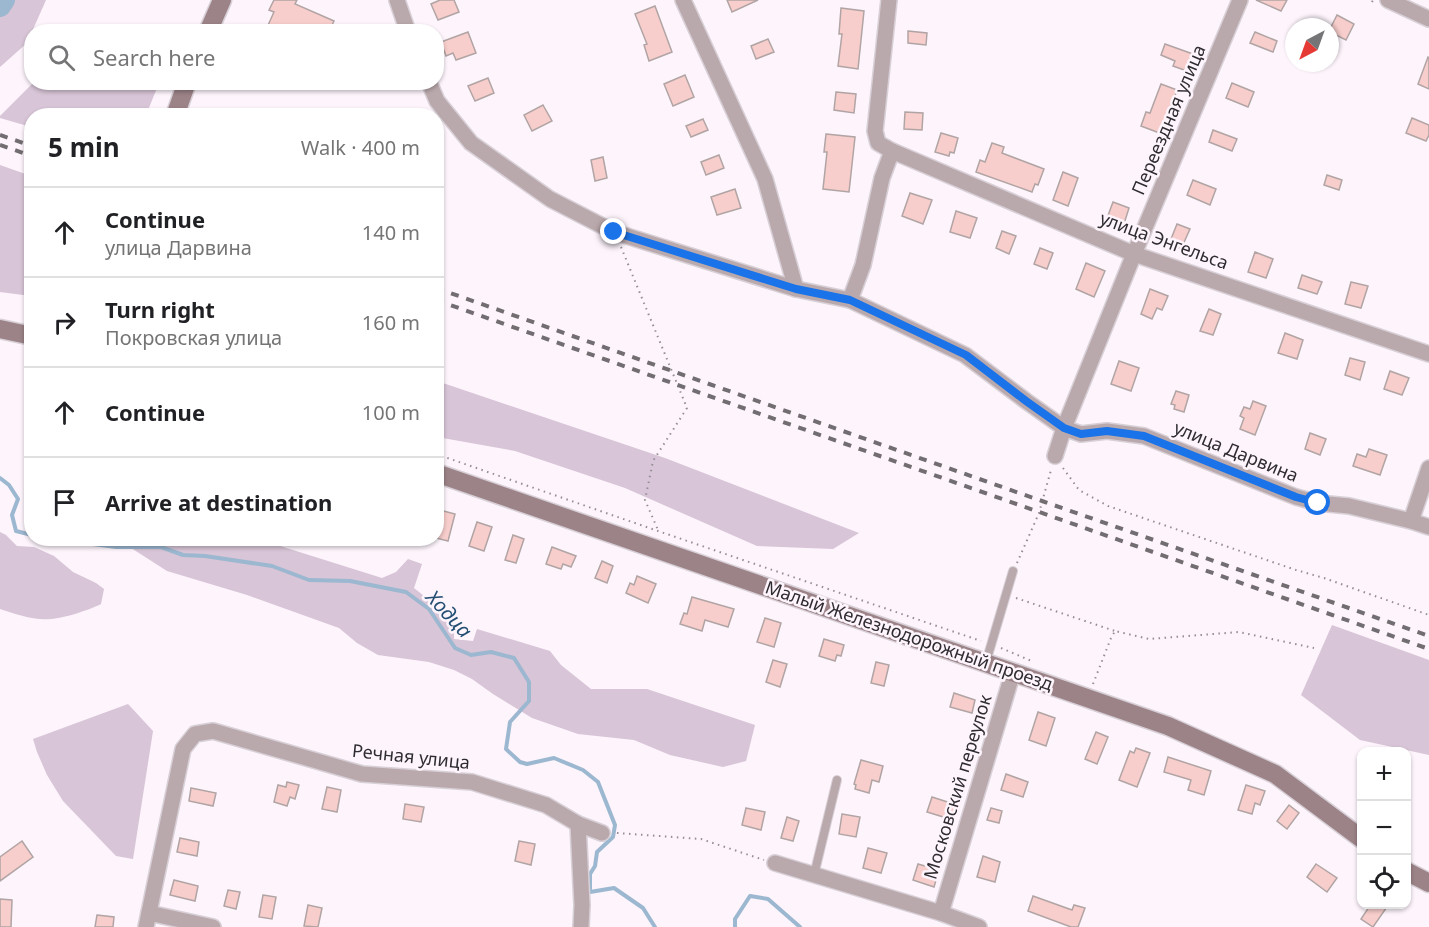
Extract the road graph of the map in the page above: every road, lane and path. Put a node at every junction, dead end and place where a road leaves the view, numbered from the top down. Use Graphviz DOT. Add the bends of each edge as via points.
graph roads {
  1 [pos="222,0"];
  2 [pos="398,0"];
  3 [pos="683,0"];
  4 [pos="889,0"];
  5 [pos="1240,0"];
  6 [pos="1378,1"];
  7 [pos="1429,19"];
  8 [pos="212,24"];
  9 [pos="406,24"];
  10 [pos="184,90"];
  11 [pos="432,90"];
  12 [pos="178,108"];
  13 [pos="443,108"];
  14 [pos="444,110"];
  15 [pos="892,151"];
  16 [pos="614,232"];
  17 [pos="1134,254"];
  18 [pos="796,289"];
  19 [pos="850,300"];
  20 [pos="0,329"];
  21 [pos="24,334"];
  22 [pos="1429,354"];
  23 [pos="1064,428"];
  24 [pos="1055,456"];
  25 [pos="444,457"];
  26 [pos="1429,468"];
  27 [pos="444,476"];
  28 [pos="1411,521"];
  29 [pos="1429,527"];
  30 [pos="658,531"];
  31 [pos="669,554"];
  32 [pos="1013,571"];
  33 [pos="1006,595"];
  34 [pos="1429,615"];
  35 [pos="1115,632"];
  36 [pos="991,644"];
  37 [pos="1314,648"];
  38 [pos="986,662"];
  39 [pos="1014,672"];
  40 [pos="1088,698"];
  41 [pos="837,780"];
  42 [pos="578,824"];
  43 [pos="602,832"];
  44 [pos="1357,835"];
  45 [pos="775,863"];
  46 [pos="1411,873"];
  47 [pos="814,875"];
  48 [pos="1429,883"];
  49 [pos="941,913"];
  50 [pos="148,920"];
  51 [pos="213,927"];
  52 [pos="581,927"];
  53 [pos="980,927"];
  1 -- 8 [label="street"];
  2 -- 9 [label="street"];
  3 -- 18 [label="street" via="765,179"];
  4 -- 15 [label="street" via="875,131 878,143"];
  5 -- 17 [label="street, Переездная улица"];
  6 -- 7 [label="street"];
  10 -- 12 [label="street"];
  11 -- 13 [label="street"];
  14 -- 16 [label="street" via="471,143 550,199"];
  15 -- 17 [label="street, улица Энгельса"];
  15 -- 19 [label="street" via="882,178 864,265"];
  16 -- 18 [label="street"];
  16 -- 30 [label="path" via="687,408 653,461 645,500"];
  17 -- 22 [label="street, улица Энгельса"];
  17 -- 23 [label="street, Переездная улица"];
  18 -- 19 [label="street"];
  19 -- 23 [label="street" via="966,355"];
  20 -- 21 [label="street"];
  23 -- 24 [label="street, Переездная улица"];
  23 -- 28 [label="street, улица Дарвина" via="1081,434 1107,431 1144,436 1296,497"];
  24 -- 32 [label="path" via="1039,513"];
  24 -- 34 [label="path" via="1079,490 1108,506"];
  25 -- 30 [label="path"];
  26 -- 28 [label="street"];
  27 -- 31 [label="street, Малый Железнодорожный проезд"];
  28 -- 29 [label="street, улица Дарвина"];
  30 -- 31 [label="path"];
  30 -- 36 [label="path"];
  31 -- 38 [label="street, Малый Железнодорожный проезд"];
  32 -- 33 [label="lane"];
  33 -- 35 [label="path"];
  33 -- 36 [label="lane"];
  35 -- 37 [label="path" via="1149,639 1239,632"];
  35 -- 40 [label="path"];
  36 -- 38 [label="lane"];
  38 -- 39 [label="street, Малый Железнодорожный проезд"];
  39 -- 40 [label="street, Малый Железнодорожный проезд"];
  39 -- 49 [label="street, Московский переулок"];
  40 -- 44 [label="street, Малый Железнодорожный проезд" via="1168,726 1275,774"];
  41 -- 47 [label="lane"];
  42 -- 43 [label="street, Речная улица"];
  42 -- 50 [label="street, Речная улица" via="546,805 472,782 362,774 213,731 195,734 183,749"];
  42 -- 52 [label="street"];
  43 -- 45 [label="path" via="701,839"];
  45 -- 47 [label="street"];
  46 -- 48 [label="street"];
  47 -- 49 [label="street"];
  49 -- 53 [label="street"];
  50 -- 51 [label="street"];
}
